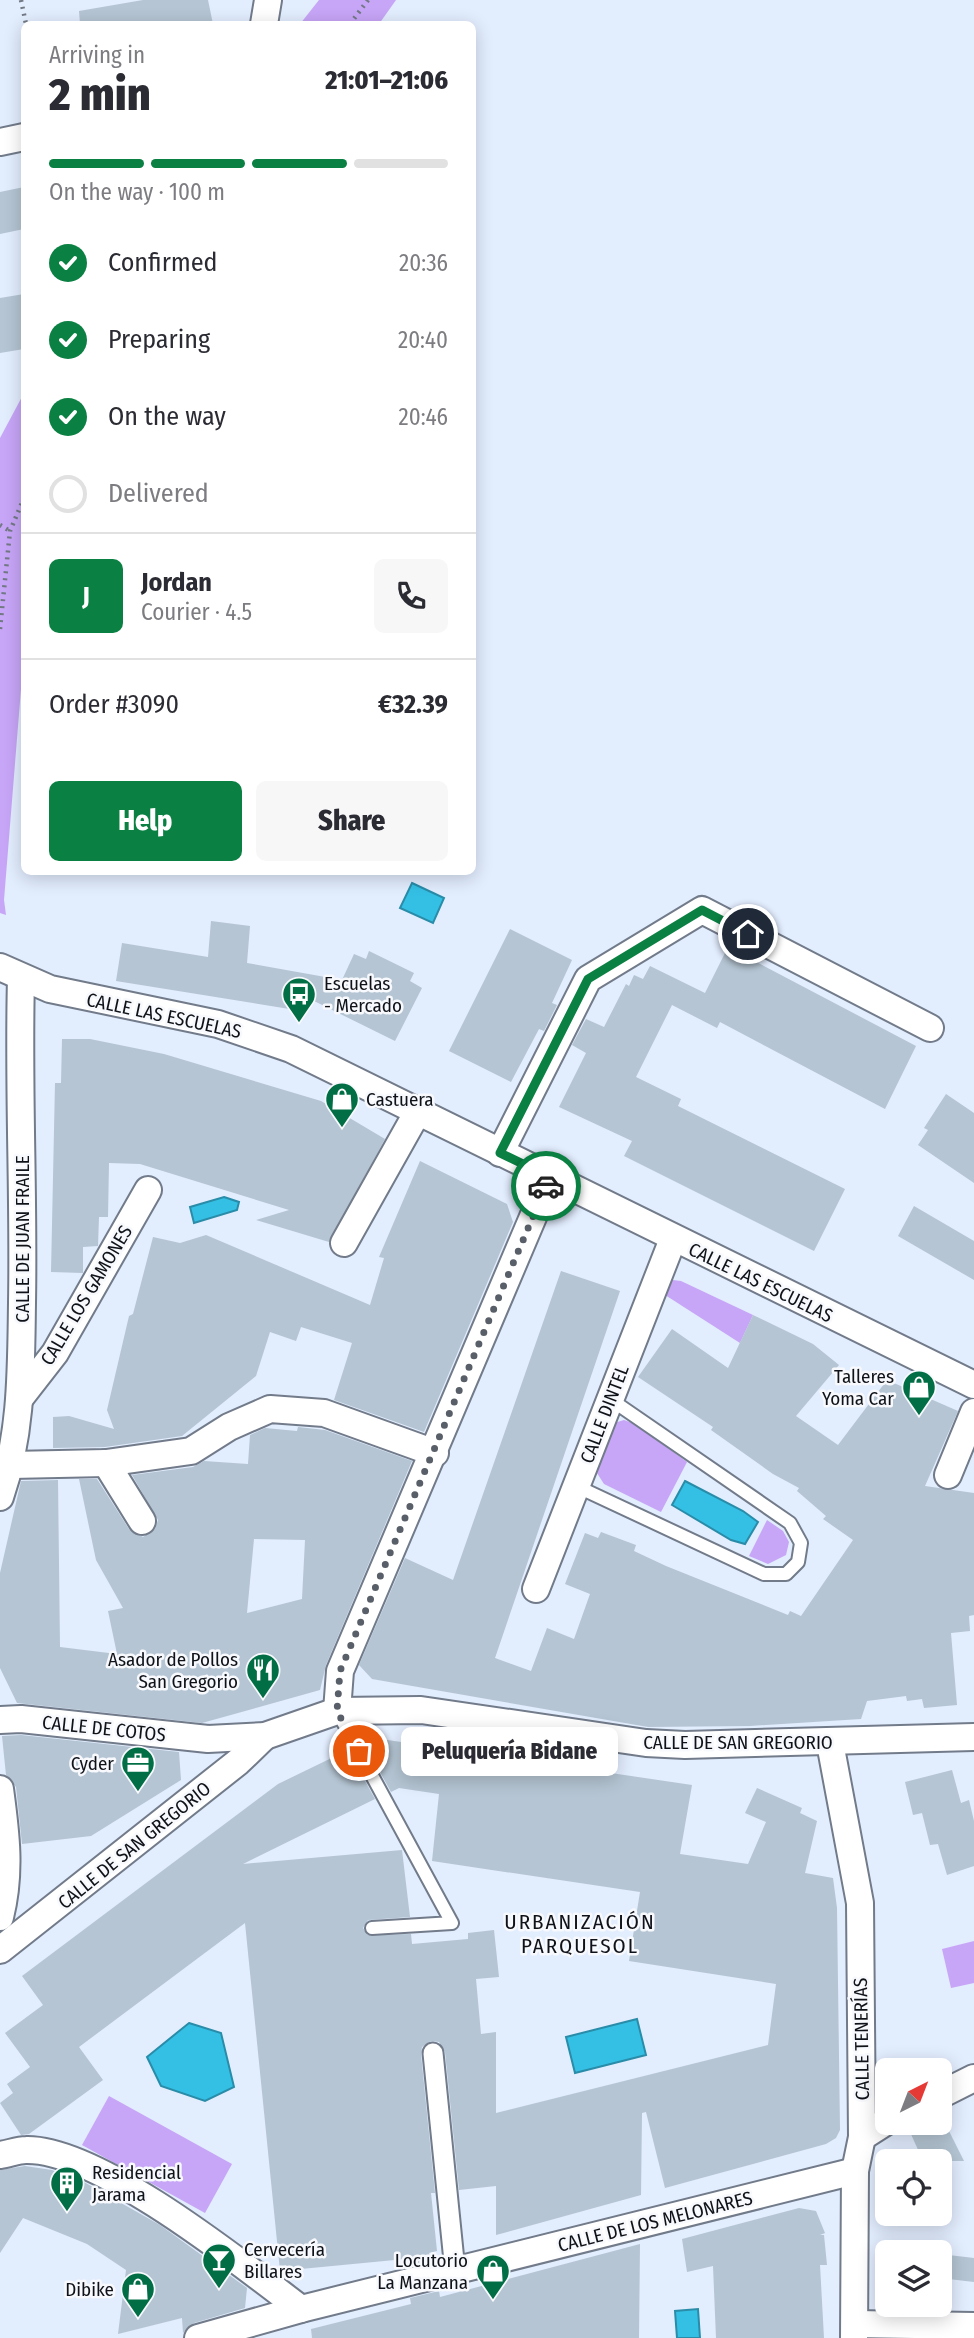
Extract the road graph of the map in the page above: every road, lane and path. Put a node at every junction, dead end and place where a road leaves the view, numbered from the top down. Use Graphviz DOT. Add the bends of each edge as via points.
graph roads {
  1 [pos="20,0"];
  2 [pos="268,0"];
  3 [pos="368,0"];
  4 [pos="25,21"];
  5 [pos="264,21"];
  6 [pos="352,21"];
  7 [pos="21,138"];
  8 [pos="0,142"];
  9 [pos="21,505"];
  10 [pos="0,525"];
  11 [pos="10,531"];
  12 [pos="0,629"];
  13 [pos="11,973"];
  14 [pos="930,1028"];
  15 [pos="417,1112"];
  16 [pos="500,1153"];
  17 [pos="550,1177"];
  18 [pos="148,1190"];
  19 [pos="12,1200"];
  20 [pos="673,1239"];
  21 [pos="344,1243"];
  22 [pos="974,1385"];
  23 [pos="20,1398"];
  24 [pos="610,1399"];
  25 [pos="974,1412"];
  26 [pos="435,1453"];
  27 [pos="106,1463"];
  28 [pos="11,1465"];
  29 [pos="948,1475"];
  30 [pos="576,1486"];
  31 [pos="0,1497"];
  32 [pos="142,1521"];
  33 [pos="536,1589"];
  34 [pos="337,1711"];
  35 [pos="0,1720"];
  36 [pos="265,1736"];
  37 [pos="974,1737"];
  38 [pos="208,1739"];
  39 [pos="830,1743"];
  40 [pos="0,1789"];
  41 [pos="0,1917"];
  42 [pos="372,1928"];
  43 [pos="0,1950"];
  44 [pos="433,2053"];
  45 [pos="974,2078"];
  46 [pos="952,2089"];
  47 [pos="875,2129"];
  48 [pos="862,2137"];
  49 [pos="0,2155"];
  50 [pos="855,2171"];
  51 [pos="455,2271"];
  52 [pos="301,2309"];
  53 [pos="974,2326"];
  54 [pos="854,2331"];
  55 [pos="201,2338"];
  1 -- 4 [label="path"];
  2 -- 5 [label="street"];
  3 -- 6 [label="path"];
  7 -- 8 [label="street"];
  9 -- 11 [label="path"];
  10 -- 11 [label="path"];
  11 -- 12 [label="path"];
  13 -- 15 [label="street, CALLE LAS ESCUELAS" via="62,992 251,1034"];
  13 -- 19 [label="street, CALLE DE JUAN FRAILE"];
  14 -- 16 [label="street" via="702,910 588,979"];
  15 -- 16 [label="street, CALLE LAS ESCUELAS"];
  15 -- 21 [label="street"];
  16 -- 17 [label="street, CALLE LAS ESCUELAS"];
  17 -- 20 [label="street, CALLE LAS ESCUELAS"];
  17 -- 26 [label="street"];
  18 -- 23 [label="street, CALLE LOS GAMONES" via="55,1353"];
  19 -- 23 [label="street, CALLE DE JUAN FRAILE"];
  20 -- 22 [label="street, CALLE LAS ESCUELAS"];
  20 -- 24 [label="street, CALLE DINTEL"];
  23 -- 28 [label="street, CALLE DE JUAN FRAILE"];
  24 -- 30 [label="street, CALLE DINTEL"];
  24 -- 30 [label="lane" via="790,1524 802,1543 798,1562 786,1574 764,1574"];
  25 -- 29 [label="street"];
  26 -- 27 [label="street" via="324,1413 270,1409 191,1451"];
  26 -- 34 [label="street" via="340,1671"];
  27 -- 28 [label="street"];
  27 -- 32 [label="street"];
  28 -- 31 [label="street, CALLE DE JUAN FRAILE"];
  30 -- 33 [label="street, CALLE DINTEL"];
  34 -- 36 [label="street, CALLE DE SAN GREGORIO"];
  34 -- 39 [label="street, CALLE DE SAN GREGORIO" via="421,1710 646,1743"];
  34 -- 42 [label="lane" via="452,1923"];
  35 -- 38 [label="street, CALLE DE COTOS"];
  36 -- 38 [label="street, CALLE DE SAN GREGORIO"];
  36 -- 43 [label="street, CALLE DE SAN GREGORIO"];
  37 -- 39 [label="street, CALLE DE SAN GREGORIO"];
  39 -- 48 [label="street, CALLE TENERÍAS" via="860,1903"];
  40 -- 41 [label="street" via="8,1847"];
  44 -- 51 [label="street"];
  45 -- 46 [label="street"];
  47 -- 48 [label="street"];
  48 -- 50 [label="street, CALLE TENERÍAS"];
  49 -- 52 [label="street" via="27,2150 76,2161 117,2181"];
  50 -- 51 [label="street, CALLE DE LOS MELONARES"];
  50 -- 54 [label="street, CALLE TENERÍAS"];
  51 -- 52 [label="street, CALLE DE LOS MELONARES"];
  52 -- 55 [label="street, CALLE DE LOS MELONARES"];
  53 -- 54 [label="street"];
}
